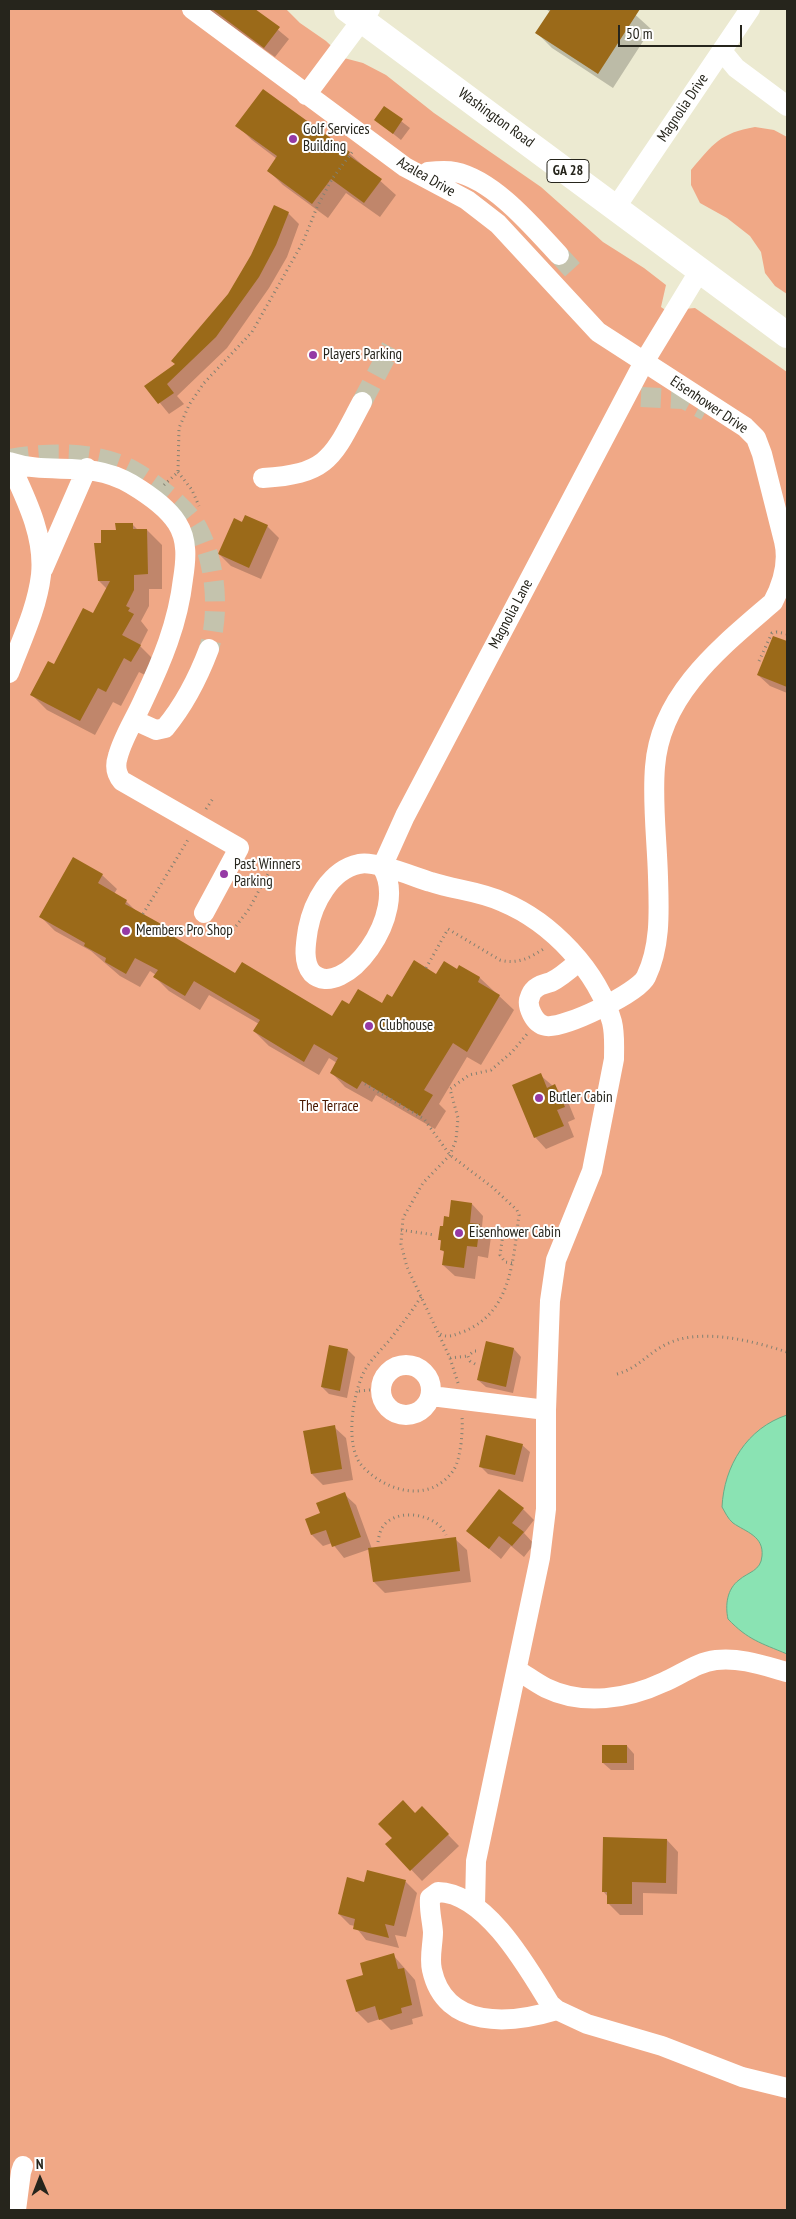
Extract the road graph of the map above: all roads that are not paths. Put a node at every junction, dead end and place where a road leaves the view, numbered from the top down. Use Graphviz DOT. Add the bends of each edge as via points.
graph roads {
  1 [pos="192,9"];
  2 [pos="750,9"];
  3 [pos="360,12"];
  4 [pos="722,51"];
  5 [pos="306,94"];
  6 [pos="787,106"];
  7 [pos="422,176"];
  8 [pos="616,207"];
  9 [pos="559,255"];
  10 [pos="700,270"];
  11 [pos="787,335"];
  12 [pos="644,362"];
  13 [pos="362,402"];
  14 [pos="9,462"];
  15 [pos="87,468"];
  16 [pos="263,478"];
  17 [pos="786,544"];
  18 [pos="41,573"];
  19 [pos="209,649"];
  20 [pos="9,673"];
  21 [pos="134,720"];
  22 [pos="382,867"];
  23 [pos="204,913"];
  24 [pos="578,962"];
  25 [pos="606,1004"];
  26 [pos="431,1396"];
  27 [pos="546,1410"];
  28 [pos="517,1670"];
  29 [pos="787,1672"];
  30 [pos="475,1906"];
  31 [pos="557,2010"];
  32 [pos="787,2088"];
  33 [pos="23,2166"];
  34 [pos="16,2210"];
  1 -- 5 [label="street, Azalea Drive"];
  2 -- 4 [label="street, Magnolia Drive"];
  3 -- 5 [label="street"];
  3 -- 8 [label="main road, Washington Road / GA 28"];
  4 -- 6 [label="street" via="736,68"];
  4 -- 8 [label="street, Magnolia Drive"];
  5 -- 7 [label="street, Azalea Drive"];
  7 -- 9 [label="street" via="428,172 456,172 485,185 517,210"];
  7 -- 12 [label="street, Azalea Drive" via="467,200 498,224 598,332"];
  8 -- 10 [label="main road, Washington Road / GA 28"];
  10 -- 11 [label="main road, Washington Road / GA 28"];
  10 -- 12 [label="street, Magnolia Lane"];
  12 -- 17 [label="street, Eisenhower Drive" via="745,427 756,438"];
  12 -- 22 [label="street, Magnolia Lane" via="405,816"];
  13 -- 16 [label="street" via="336,450 315,469"];
  14 -- 15 [label="street" via="36,468"];
  14 -- 18 [label="street" via="35,524"];
  15 -- 18 [label="street"];
  15 -- 21 [label="street" via="130,483 150,498 177,523 184,544 186,558 169,643"];
  17 -- 25 [label="street, Eisenhower Drive" via="784,576 773,602 706,661 682,691 666,723 658,744 655,766 657,935 645,978 632,992"];
  18 -- 20 [label="street" via="32,615"];
  19 -- 21 [label="street" via="199,676 165,728 156,730"];
  21 -- 23 [label="street" via="118,755 118,776 239,848"];
  22 -- 22 [label="street" via="389,882 390,896 377,939 361,959 339,976 327,979 316,976 308,968 306,946 310,922 320,896 350,867 364,863"];
  22 -- 24 [label="street" via="438,885 484,894 520,909 558,940"];
  24 -- 25 [label="street"];
  24 -- 25 [label="street, Eisenhower Drive" via="534,990 528,1003 533,1017 546,1026 558,1025"];
  25 -- 27 [label="street" via="612,1024 614,1059 592,1170 556,1260 550,1301"];
  26 -- 26 [label="street" via="422,1410 406,1416 385,1405 380,1388 387,1373 401,1365 410,1365 429,1379"];
  26 -- 27 [label="street"];
  27 -- 28 [label="street" via="546,1509 540,1558"];
  28 -- 29 [label="street" via="547,1688 569,1696 594,1698 634,1694 715,1660 730,1659"];
  28 -- 30 [label="street" via="476,1861"];
  30 -- 31 [label="street" via="521,1955 550,2004"];
  30 -- 31 [label="street" via="450,1893 438,1892 430,1898 432,1969 439,1990 452,2007 470,2015 499,2019 518,2019"];
  31 -- 32 [label="street" via="588,2024"];
  33 -- 34 [label="street"];
}
